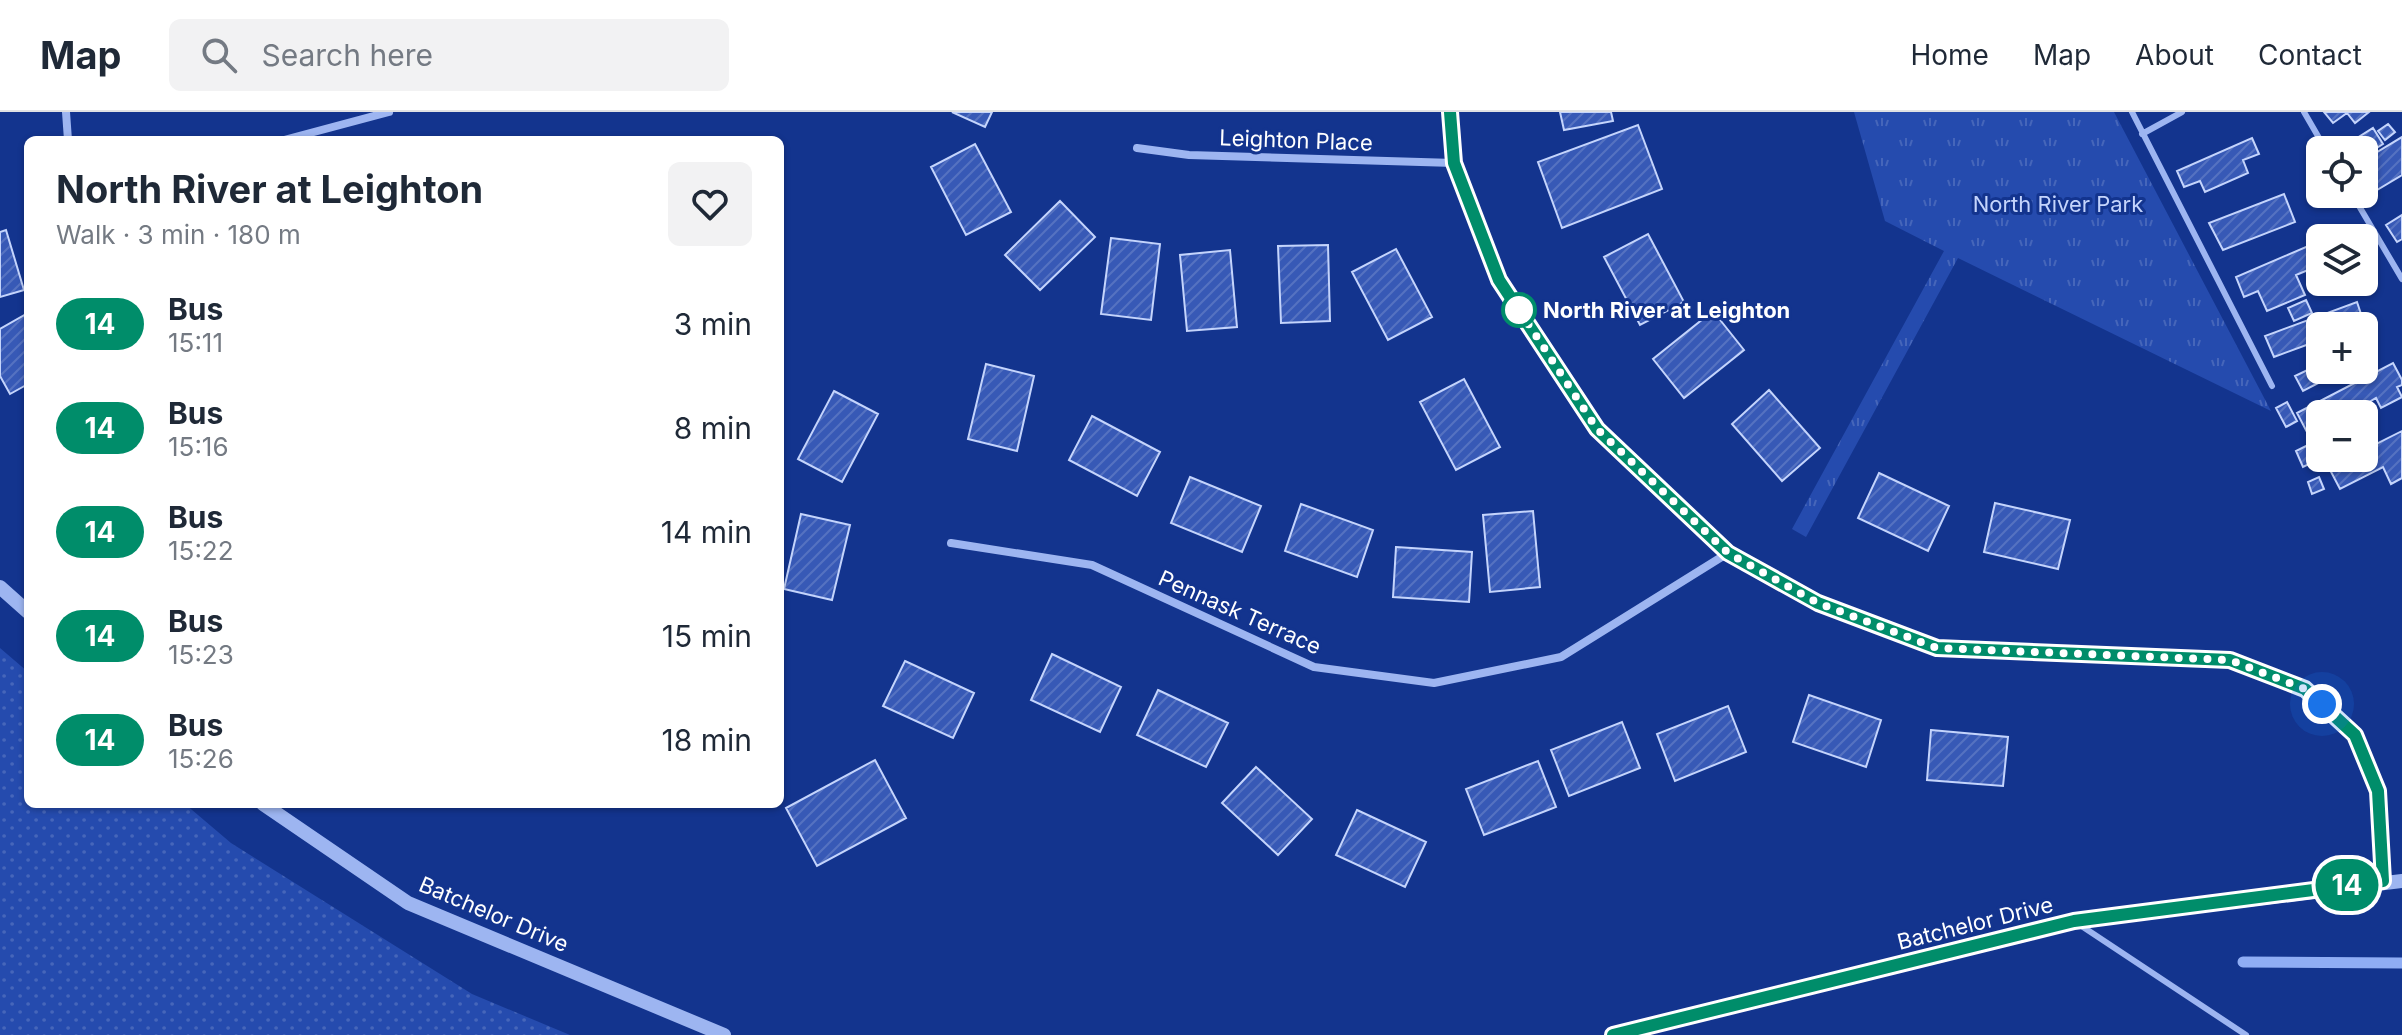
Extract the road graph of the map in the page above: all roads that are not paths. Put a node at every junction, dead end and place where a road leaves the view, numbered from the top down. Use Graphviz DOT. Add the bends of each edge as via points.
graph roads {
  1 [pos="66,112"];
  2 [pos="389,112"];
  3 [pos="1449,112"];
  4 [pos="2132,112"];
  5 [pos="2182,112"];
  6 [pos="2304,112"];
  7 [pos="2142,134"];
  8 [pos="68,136"];
  9 [pos="299,136"];
  10 [pos="2318,136"];
  11 [pos="1137,148"];
  12 [pos="1454,163"];
  13 [pos="2360,208"];
  14 [pos="2402,279"];
  15 [pos="2272,386"];
  16 [pos="951,543"];
  17 [pos="1728,553"];
  18 [pos="0,587"];
  19 [pos="24,608"];
  20 [pos="269,808"];
  21 [pos="2383,881"];
  22 [pos="2402,881"];
  23 [pos="2074,921"];
  24 [pos="724,1035"];
  25 [pos="1613,1035"];
  26 [pos="2246,1035"];
  1 -- 8 [label="street"];
  2 -- 9 [label="street"];
  3 -- 12 [label="street"];
  4 -- 7 [label="lane"];
  5 -- 7 [label="lane"];
  6 -- 10 [label="lane"];
  7 -- 15 [label="lane"];
  11 -- 12 [label="street, Leighton Place" via="1189,155"];
  12 -- 17 [label="street" via="1499,280 1597,429"];
  13 -- 14 [label="lane"];
  16 -- 17 [label="street, Pennask Terrace" via="1092,565 1314,667 1434,683 1561,657"];
  17 -- 21 [label="street" via="1818,603 1937,648 2230,660 2305,689 2355,735 2378,791"];
  18 -- 19 [label="street"];
  20 -- 24 [label="street, Batchelor Drive" via="408,903"];
  21 -- 22 [label="street, Batchelor Drive"];
  21 -- 23 [label="street, Batchelor Drive"];
  23 -- 25 [label="street, Batchelor Drive"];
  23 -- 26 [label="lane"];
}
